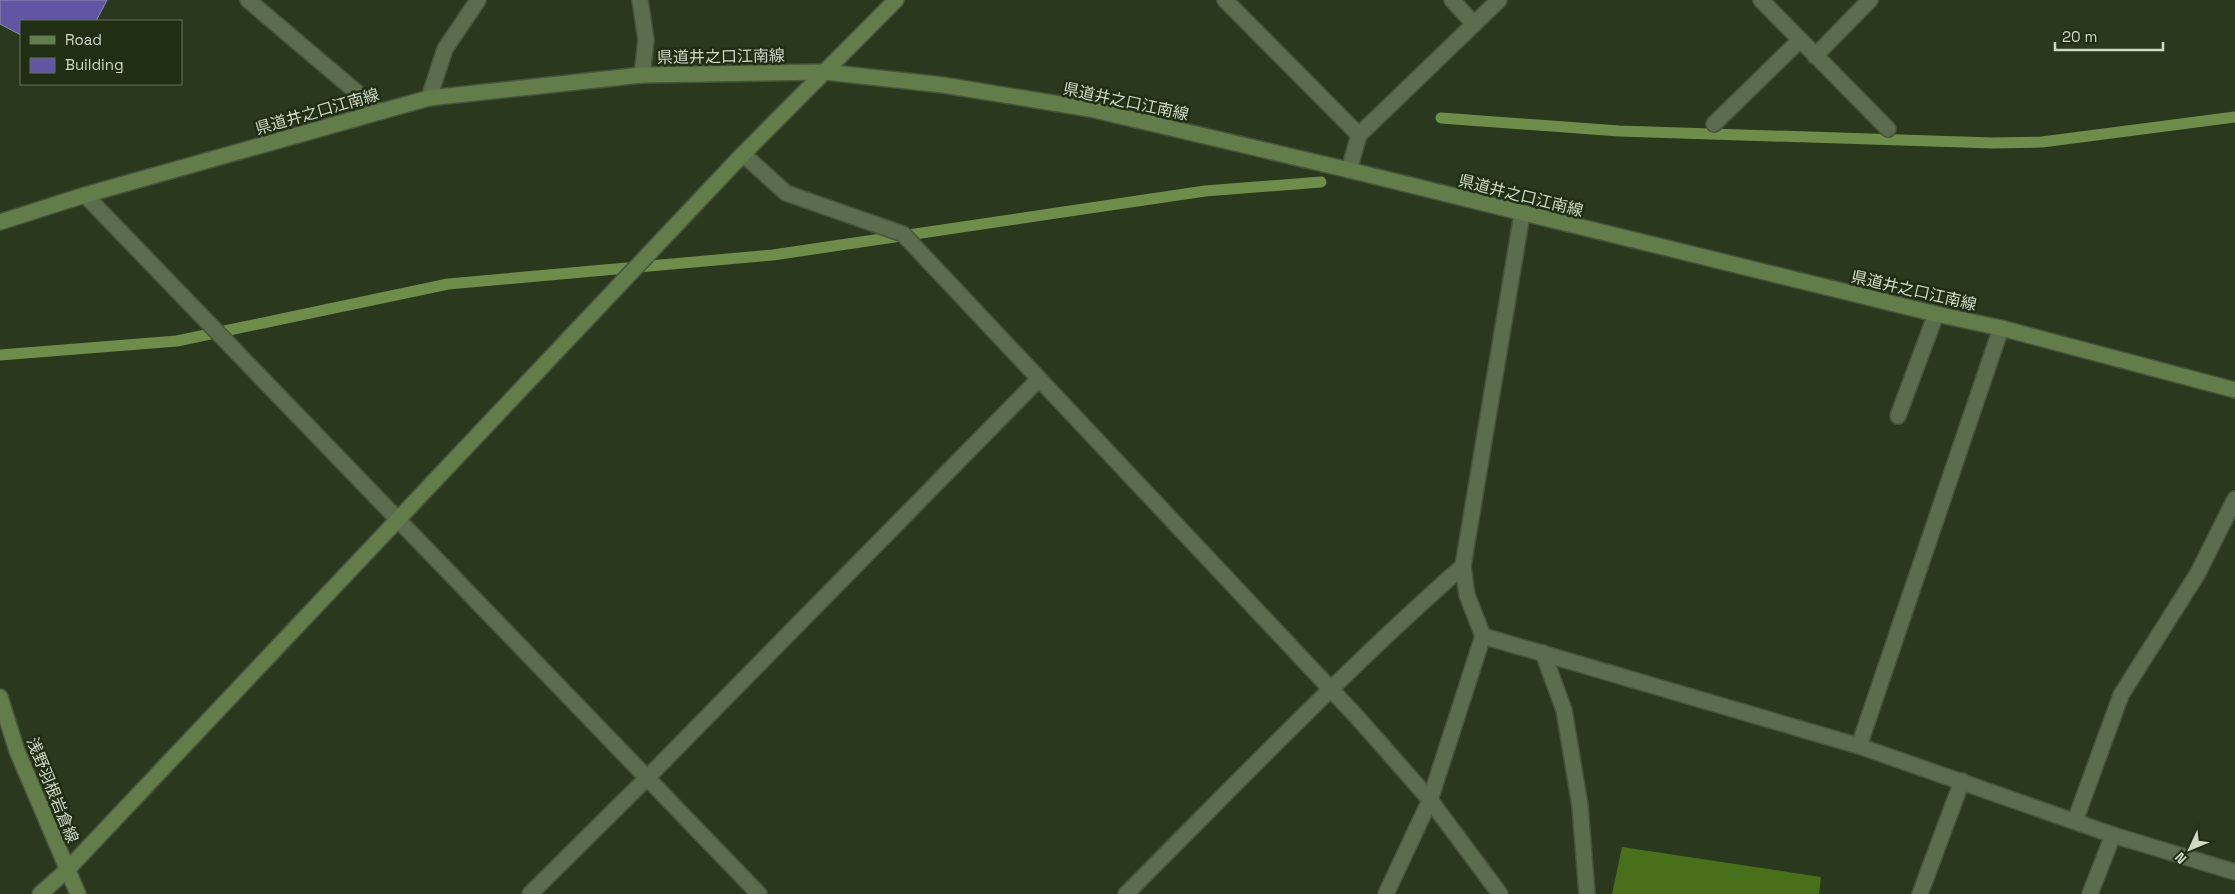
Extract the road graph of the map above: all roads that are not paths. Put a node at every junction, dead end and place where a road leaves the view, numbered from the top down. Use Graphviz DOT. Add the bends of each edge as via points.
graph roads {
  1 [pos="248,0"];
  2 [pos="478,0"];
  3 [pos="640,0"];
  4 [pos="896,0"];
  5 [pos="1225,0"];
  6 [pos="1452,0"];
  7 [pos="1499,0"];
  8 [pos="1761,0"];
  9 [pos="1870,0"];
  10 [pos="1474,24"];
  11 [pos="1800,40"];
  12 [pos="1815,56"];
  13 [pos="825,72"];
  14 [pos="642,75"];
  15 [pos="429,98"];
  16 [pos="380,112"];
  17 [pos="1714,124"];
  18 [pos="1888,129"];
  19 [pos="1360,136"];
  20 [pos="743,154"];
  21 [pos="1349,170"];
  22 [pos="85,195"];
  23 [pos="1522,214"];
  24 [pos="0,222"];
  25 [pos="1936,314"];
  26 [pos="2001,328"];
  27 [pos="1038,380"];
  28 [pos="2235,390"];
  29 [pos="1898,416"];
  30 [pos="2235,499"];
  31 [pos="398,518"];
  32 [pos="1464,566"];
  33 [pos="1483,636"];
  34 [pos="1542,653"];
  35 [pos="1330,689"];
  36 [pos="0,697"];
  37 [pos="1858,746"];
  38 [pos="648,778"];
  39 [pos="1962,781"];
  40 [pos="1430,800"];
  41 [pos="2075,821"];
  42 [pos="2113,836"];
  43 [pos="67,870"];
  44 [pos="2235,872"];
  45 [pos="40,894"];
  46 [pos="78,894"];
  47 [pos="530,894"];
  48 [pos="759,894"];
  49 [pos="1126,894"];
  50 [pos="1386,894"];
  51 [pos="1500,894"];
  52 [pos="1587,894"];
  53 [pos="1920,894"];
  54 [pos="2090,894"];
  1 -- 16 [label="street"];
  2 -- 15 [label="street" via="445,49"];
  3 -- 14 [label="street" via="646,40"];
  4 -- 13 [label="main road"];
  5 -- 19 [label="street"];
  6 -- 10 [label="street"];
  7 -- 10 [label="street"];
  8 -- 11 [label="street"];
  9 -- 12 [label="street"];
  10 -- 19 [label="street"];
  11 -- 12 [label="street"];
  11 -- 17 [label="street"];
  12 -- 18 [label="street"];
  13 -- 14 [label="main road, 県道井之口江南線"];
  13 -- 20 [label="main road"];
  13 -- 21 [label="main road, 県道井之口江南線" via="943,85 1090,109"];
  14 -- 15 [label="main road, 県道井之口江南線"];
  15 -- 16 [label="main road, 県道井之口江南線"];
  16 -- 22 [label="main road, 県道井之口江南線"];
  19 -- 21 [label="street"];
  20 -- 27 [label="street" via="786,193 903,234"];
  20 -- 31 [label="main road"];
  21 -- 23 [label="main road, 県道井之口江南線"];
  22 -- 24 [label="main road, 県道井之口江南線"];
  22 -- 31 [label="street"];
  23 -- 25 [label="main road, 県道井之口江南線"];
  23 -- 32 [label="street"];
  25 -- 26 [label="main road, 県道井之口江南線"];
  25 -- 29 [label="street"];
  26 -- 28 [label="main road, 県道井之口江南線"];
  26 -- 37 [label="street"];
  27 -- 35 [label="street"];
  27 -- 38 [label="street"];
  30 -- 41 [label="street" via="2198,573 2121,695"];
  31 -- 38 [label="street"];
  31 -- 43 [label="main road"];
  32 -- 33 [label="street" via="1467,595"];
  32 -- 35 [label="street"];
  33 -- 34 [label="street"];
  33 -- 40 [label="street"];
  34 -- 37 [label="street"];
  34 -- 52 [label="street" via="1564,710 1580,806"];
  35 -- 40 [label="street"];
  35 -- 49 [label="street"];
  36 -- 43 [label="main road, 浅野羽根岩倉線" via="16,751"];
  37 -- 39 [label="street"];
  38 -- 47 [label="street"];
  38 -- 48 [label="street"];
  39 -- 41 [label="street"];
  39 -- 53 [label="street"];
  40 -- 50 [label="street"];
  40 -- 51 [label="street"];
  41 -- 42 [label="street"];
  42 -- 44 [label="street"];
  42 -- 54 [label="street"];
  43 -- 45 [label="main road"];
  43 -- 46 [label="main road, 浅野羽根岩倉線"];
}
